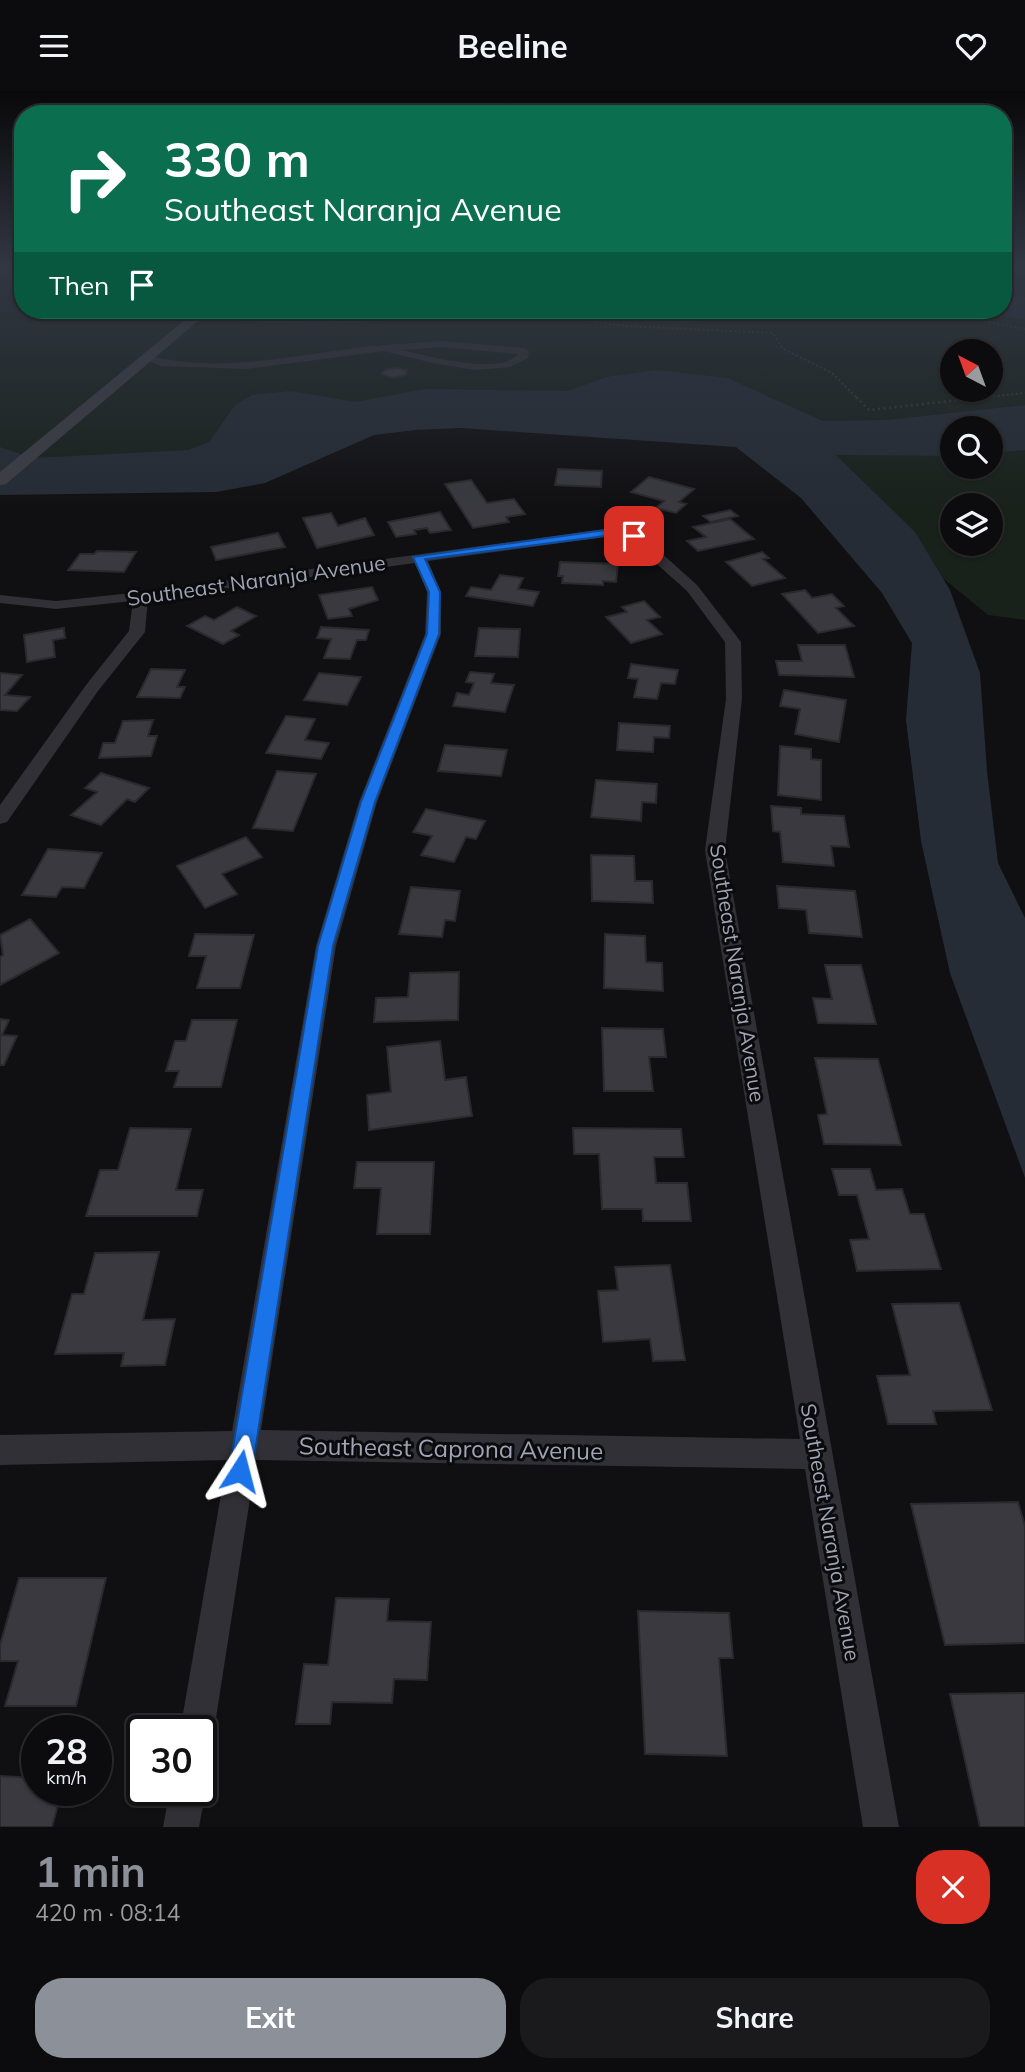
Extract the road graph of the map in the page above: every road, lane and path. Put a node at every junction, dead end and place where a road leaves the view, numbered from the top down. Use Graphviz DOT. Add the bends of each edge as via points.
graph roads {
  1 [pos="162,346"];
  2 [pos="419,346"];
  3 [pos="465,346"];
  4 [pos="781,346"];
  5 [pos="387,349"];
  6 [pos="148,358"];
  7 [pos="1025,393"];
  8 [pos="0,480"];
  9 [pos="419,557"];
  10 [pos="141,596"];
  11 [pos="0,599"];
  12 [pos="0,818"];
  13 [pos="245,1445"];
  14 [pos="0,1450"];
  15 [pos="817,1454"];
  16 [pos="200,1715"];
  17 [pos="184,1806"];
  18 [pos="181,1827"];
  19 [pos="881,1827"];
  1 -- 6 [label="main road"];
  2 -- 5 [label="street"];
  3 -- 5 [label="street" via="524,351 523,358 514,365 472,366"];
  4 -- 7 [label="path" via="832,373 869,409"];
  5 -- 6 [label="street" via="247,366 212,361 162,363"];
  6 -- 8 [label="main road"];
  9 -- 10 [label="street, Southeast Naranja Avenue"];
  9 -- 13 [label="street" via="434,592 433,634 368,802 326,946"];
  9 -- 15 [label="street, Southeast Naranja Avenue" via="605,533 634,536 692,588 733,642 734,699 715,850"];
  10 -- 11 [label="street, Southeast Naranja Avenue" via="56,605"];
  10 -- 12 [label="street" via="137,632"];
  13 -- 14 [label="street, Southeast Caprona Avenue"];
  13 -- 15 [label="street, Southeast Caprona Avenue"];
  13 -- 16 [label="street"];
  15 -- 19 [label="street, Southeast Naranja Avenue"];
  17 -- 18 [label="street"];
}
